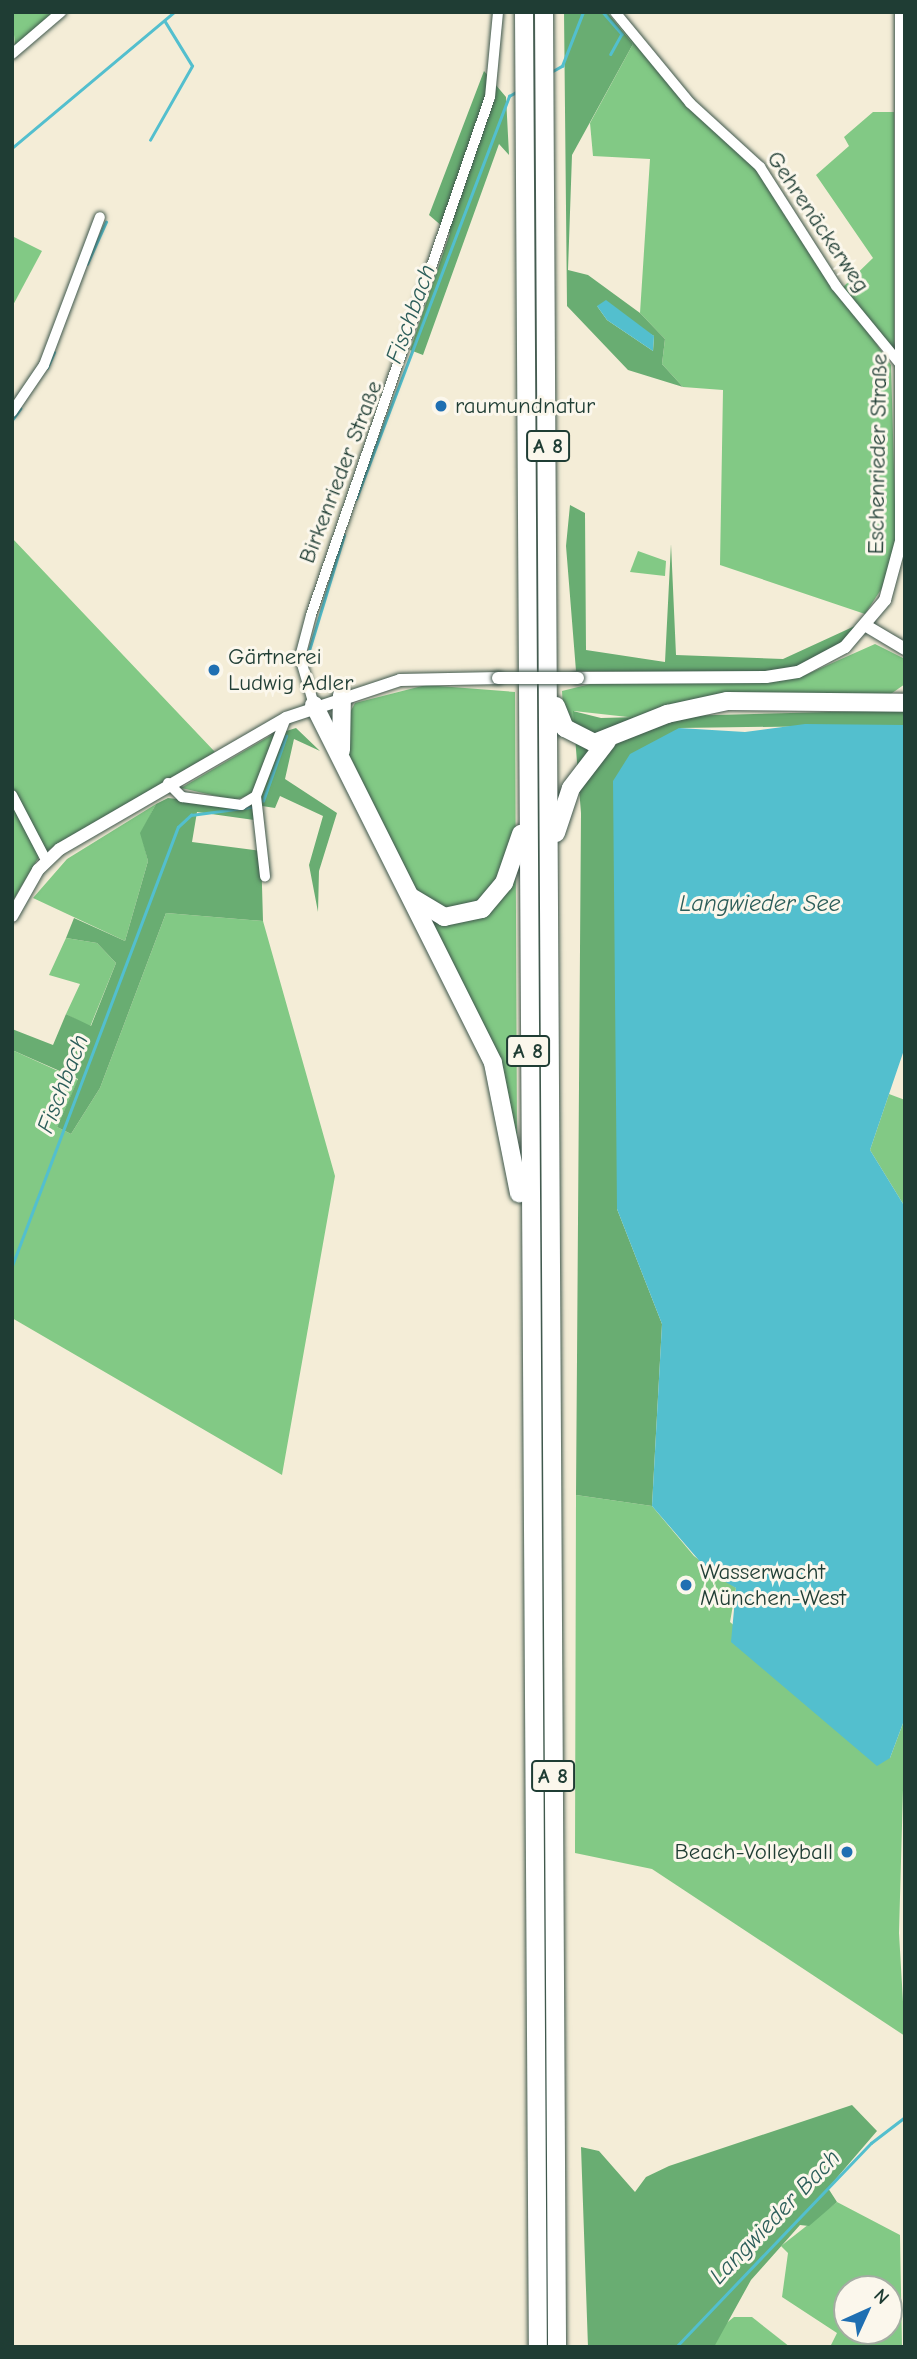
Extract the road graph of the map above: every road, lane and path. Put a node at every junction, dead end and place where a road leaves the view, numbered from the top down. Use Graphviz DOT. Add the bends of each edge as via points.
graph roads {
  1 [pos="61,12"];
  2 [pos="498,12"];
  3 [pos="524,12"];
  4 [pos="544,12"];
  5 [pos="615,12"];
  6 [pos="901,12"];
  7 [pos="12,54"];
  8 [pos="100,217"];
  9 [pos="900,364"];
  10 [pos="12,411"];
  11 [pos="868,627"];
  12 [pos="905,649"];
  13 [pos="551,689"];
  14 [pos="905,691"];
  15 [pos="342,695"];
  16 [pos="884,702"];
  17 [pos="905,703"];
  18 [pos="314,705"];
  19 [pos="286,718"];
  20 [pos="607,741"];
  21 [pos="341,757"];
  22 [pos="168,783"];
  23 [pos="12,795"];
  24 [pos="256,796"];
  25 [pos="526,819"];
  26 [pos="551,850"];
  27 [pos="46,860"];
  28 [pos="265,876"];
  29 [pos="404,889"];
  30 [pos="12,916"];
  31 [pos="529,1283"];
  32 [pos="538,2347"];
  33 [pos="557,2347"];
  1 -- 7 [label="street"];
  2 -- 18 [label="street, Birkenrieder Straße" via="490,97 384,415 341,515 308,626 300,657"];
  3 -- 25 [label="highway, A 8"];
  4 -- 13 [label="highway, A 8"];
  5 -- 9 [label="street, Gehrenäckerweg" via="690,103 760,167 836,286"];
  6 -- 9 [label="street, Eschenrieder Straße"];
  8 -- 10 [label="street" via="44,365"];
  9 -- 11 [label="street, Eschenrieder Straße" via="900,556"];
  11 -- 12 [label="street"];
  11 -- 15 [label="street, Eschenrieder Straße, bridge" via="830,658 766,677 400,680"];
  13 -- 20 [label="highway" via="574,737"];
  13 -- 26 [label="highway, A 8"];
  14 -- 16 [label="highway"];
  15 -- 18 [label="street"];
  15 -- 21 [label="highway"];
  16 -- 17 [label="highway"];
  16 -- 20 [label="highway" via="727,701 667,714"];
  18 -- 19 [label="street"];
  18 -- 21 [label="highway"];
  19 -- 22 [label="street"];
  19 -- 24 [label="street"];
  20 -- 26 [label="highway" via="571,788"];
  21 -- 29 [label="highway"];
  22 -- 24 [label="street" via="183,797 215,804 241,805"];
  22 -- 27 [label="street"];
  23 -- 27 [label="street"];
  24 -- 28 [label="street"];
  25 -- 29 [label="highway" via="504,883 482,909 444,917"];
  25 -- 31 [label="highway, A 8"];
  26 -- 33 [label="highway, A 8"];
  27 -- 30 [label="street"];
  29 -- 31 [label="highway" via="493,1063 510,1127 522,1262"];
  31 -- 32 [label="highway, A 8"];
}
